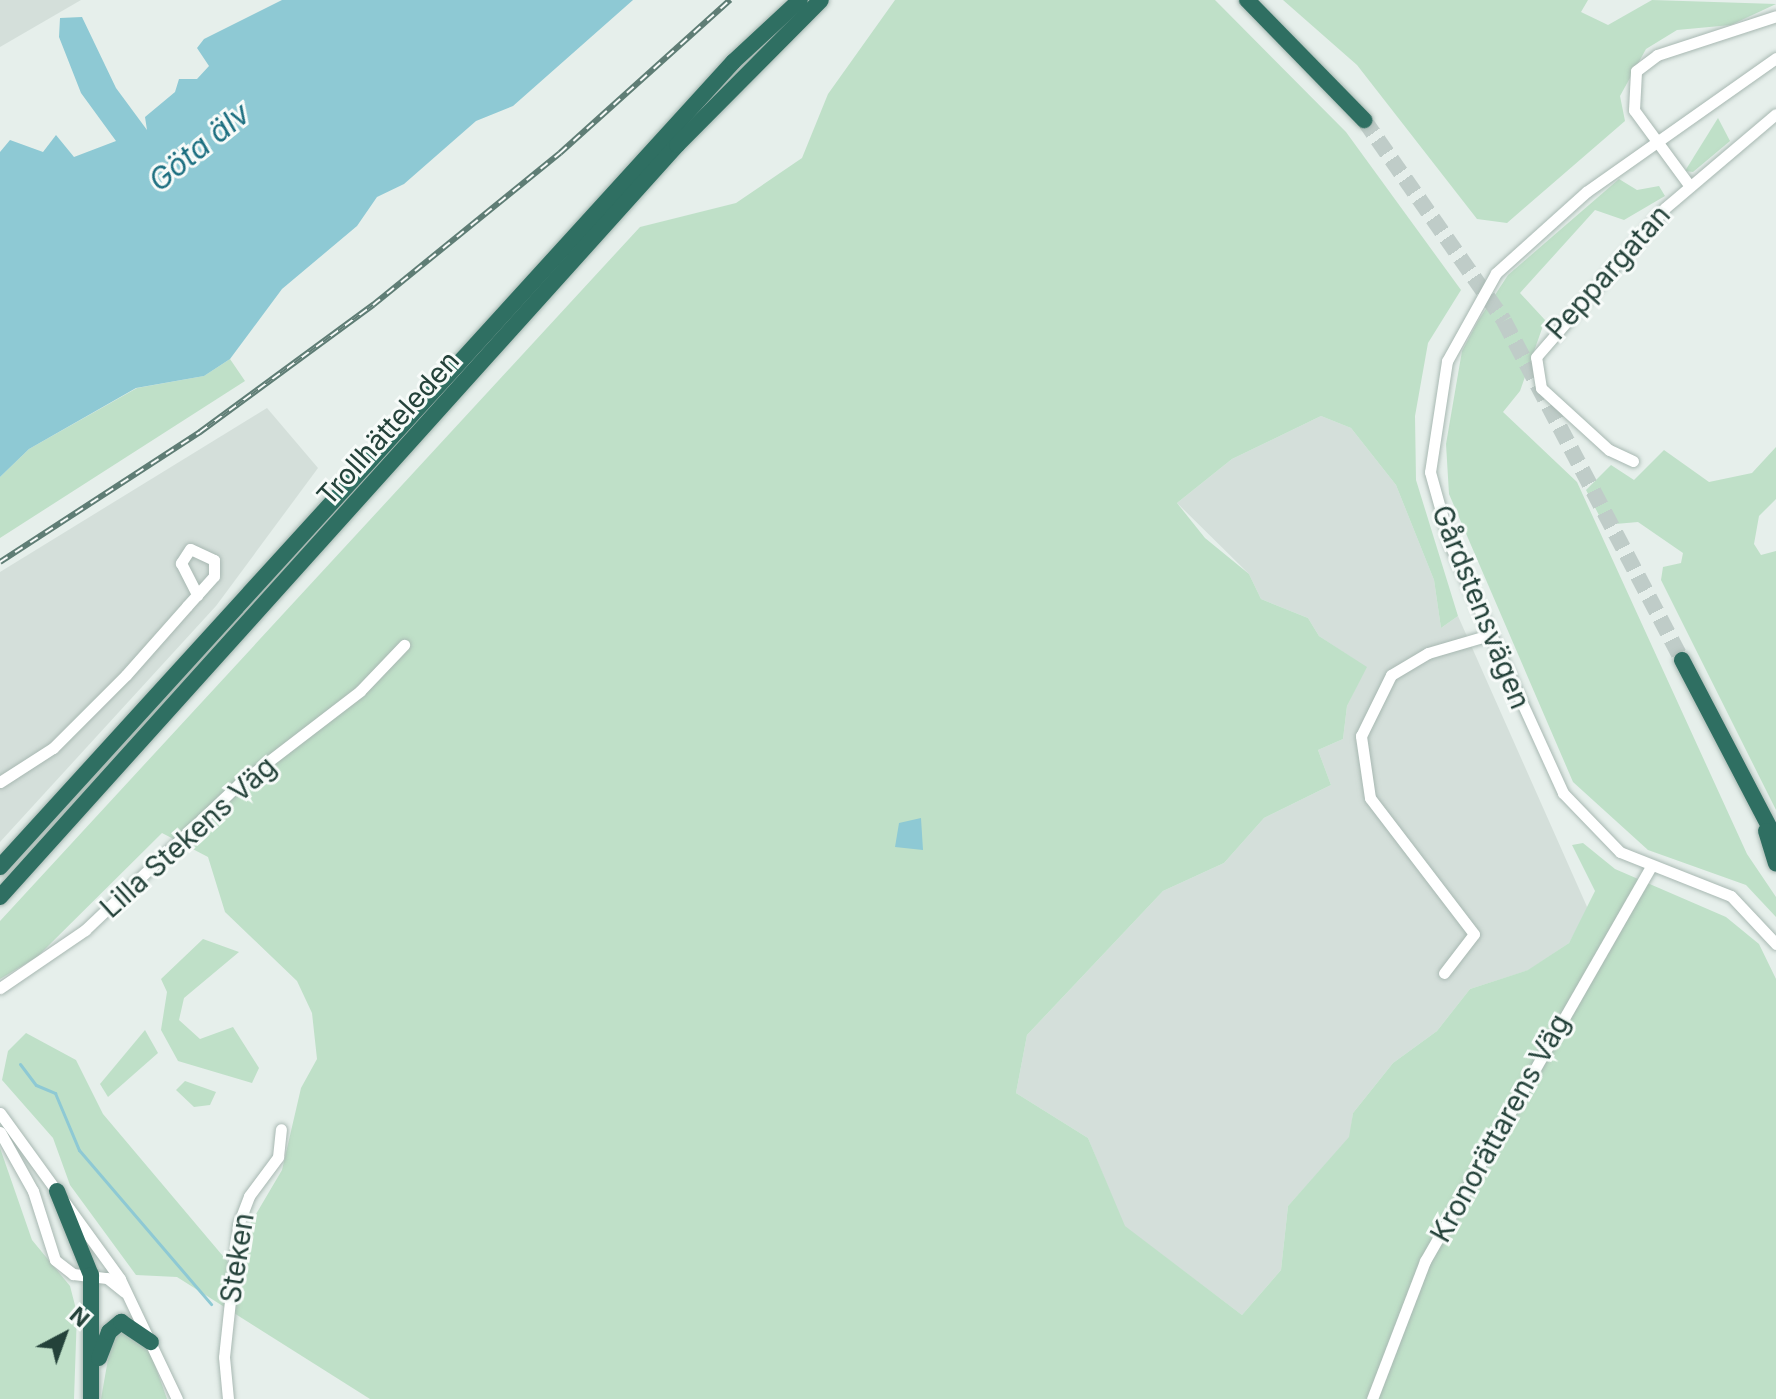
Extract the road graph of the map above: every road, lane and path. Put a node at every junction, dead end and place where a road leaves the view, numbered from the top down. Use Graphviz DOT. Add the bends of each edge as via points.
graph roads {
  1 [pos="800,0"];
  2 [pos="821,0"];
  3 [pos="1247,0"];
  4 [pos="1776,16"];
  5 [pos="1776,58"];
  6 [pos="1776,114"];
  7 [pos="1364,120"];
  8 [pos="1656,142"];
  9 [pos="1689,185"];
  10 [pos="1633,461"];
  11 [pos="197,595"];
  12 [pos="1489,635"];
  13 [pos="404,645"];
  14 [pos="1682,660"];
  15 [pos="0,782"];
  16 [pos="1771,836"];
  17 [pos="1776,864"];
  18 [pos="0,867"];
  19 [pos="1650,868"];
  20 [pos="0,897"];
  21 [pos="1776,944"];
  22 [pos="1444,973"];
  23 [pos="0,988"];
  24 [pos="0,1113"];
  25 [pos="281,1129"];
  26 [pos="0,1132"];
  27 [pos="57,1191"];
  28 [pos="91,1275"];
  29 [pos="136,1304"];
  30 [pos="151,1342"];
  31 [pos="92,1395"];
  32 [pos="177,1399"];
  33 [pos="228,1399"];
  34 [pos="1372,1399"];
  1 -- 18 [label="highway, Trollhätteleden" via="733,62"];
  2 -- 20 [label="highway, Trollhätteleden" via="677,145"];
  3 -- 7 [label="highway"];
  4 -- 8 [label="street, Peppargatan" via="1641,65 1631,100"];
  5 -- 8 [label="street, Gårdstensvägen"];
  6 -- 9 [label="street, Peppargatan"];
  8 -- 9 [label="street, Peppargatan"];
  8 -- 12 [label="street, Gårdstensvägen" via="1521,246 1469,312 1447,361 1430,472 1451,547"];
  9 -- 10 [label="street, Peppargatan" via="1580,299 1536,357 1541,388 1609,450"];
  11 -- 15 [label="street" via="53,748"];
  12 -- 19 [label="street, Gårdstensvägen" via="1563,793 1613,846"];
  12 -- 22 [label="street" via="1428,653 1391,675 1361,736 1370,798 1474,934"];
  13 -- 23 [label="street, Lilla Stekens Väg" via="360,691 239,784 85,930"];
  14 -- 16 [label="highway"];
  16 -- 17 [label="highway"];
  19 -- 21 [label="street, Gårdstensvägen" via="1731,896"];
  19 -- 34 [label="street, Kronorättarens Väg" via="1425,1261"];
  24 -- 27 [label="street"];
  25 -- 33 [label="street, Steken" via="278,1157 249,1196 238,1225 224,1357"];
  26 -- 28 [label="street" via="33,1191 55,1260"];
  27 -- 28 [label="highway"];
  27 -- 29 [label="street"];
  28 -- 29 [label="street" via="112,1281"];
  28 -- 31 [label="highway"];
  29 -- 30 [label="street"];
  30 -- 31 [label="highway" via="132,1324 115,1325 104,1340"];
  30 -- 32 [label="street"];
}
